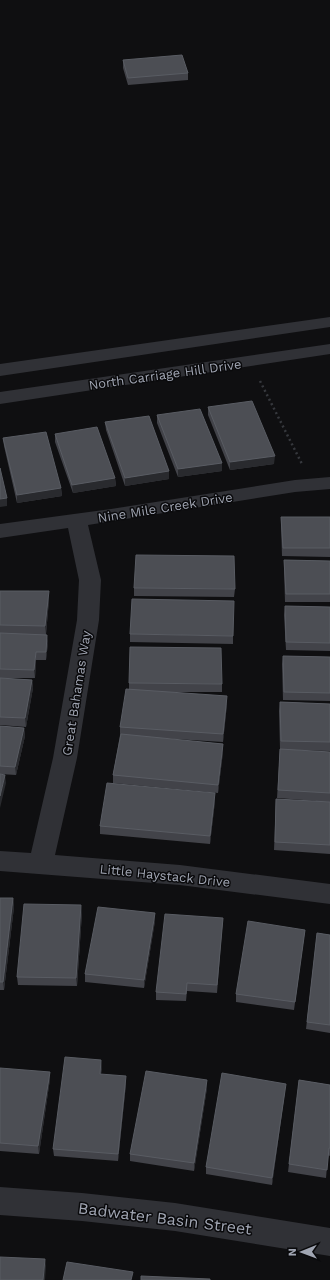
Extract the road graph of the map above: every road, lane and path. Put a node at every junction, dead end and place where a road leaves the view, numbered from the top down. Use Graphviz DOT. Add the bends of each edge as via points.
graph roads {
  1 [pos="330,322"];
  2 [pos="330,349"];
  3 [pos="0,370"];
  4 [pos="260,379"];
  5 [pos="0,398"];
  6 [pos="304,468"];
  7 [pos="330,483"];
  8 [pos="77,520"];
  9 [pos="0,531"];
  10 [pos="0,861"];
  11 [pos="41,864"];
  12 [pos="330,894"];
  13 [pos="0,1201"];
  14 [pos="330,1242"];
  1 -- 3 [label="street, North Carriage Hill Drive"];
  2 -- 5 [label="street, North Carriage Hill Drive"];
  4 -- 6 [label="path"];
  7 -- 8 [label="street, Nine Mile Creek Drive" via="295,486"];
  8 -- 9 [label="street, Nine Mile Creek Drive"];
  8 -- 11 [label="street, Great Bahamas Way" via="90,580 88,620 65,758"];
  10 -- 11 [label="street, Little Haystack Drive"];
  11 -- 12 [label="street, Little Haystack Drive" via="180,875"];
  13 -- 14 [label="street, Badwater Basin Street" via="175,1217"];
}
